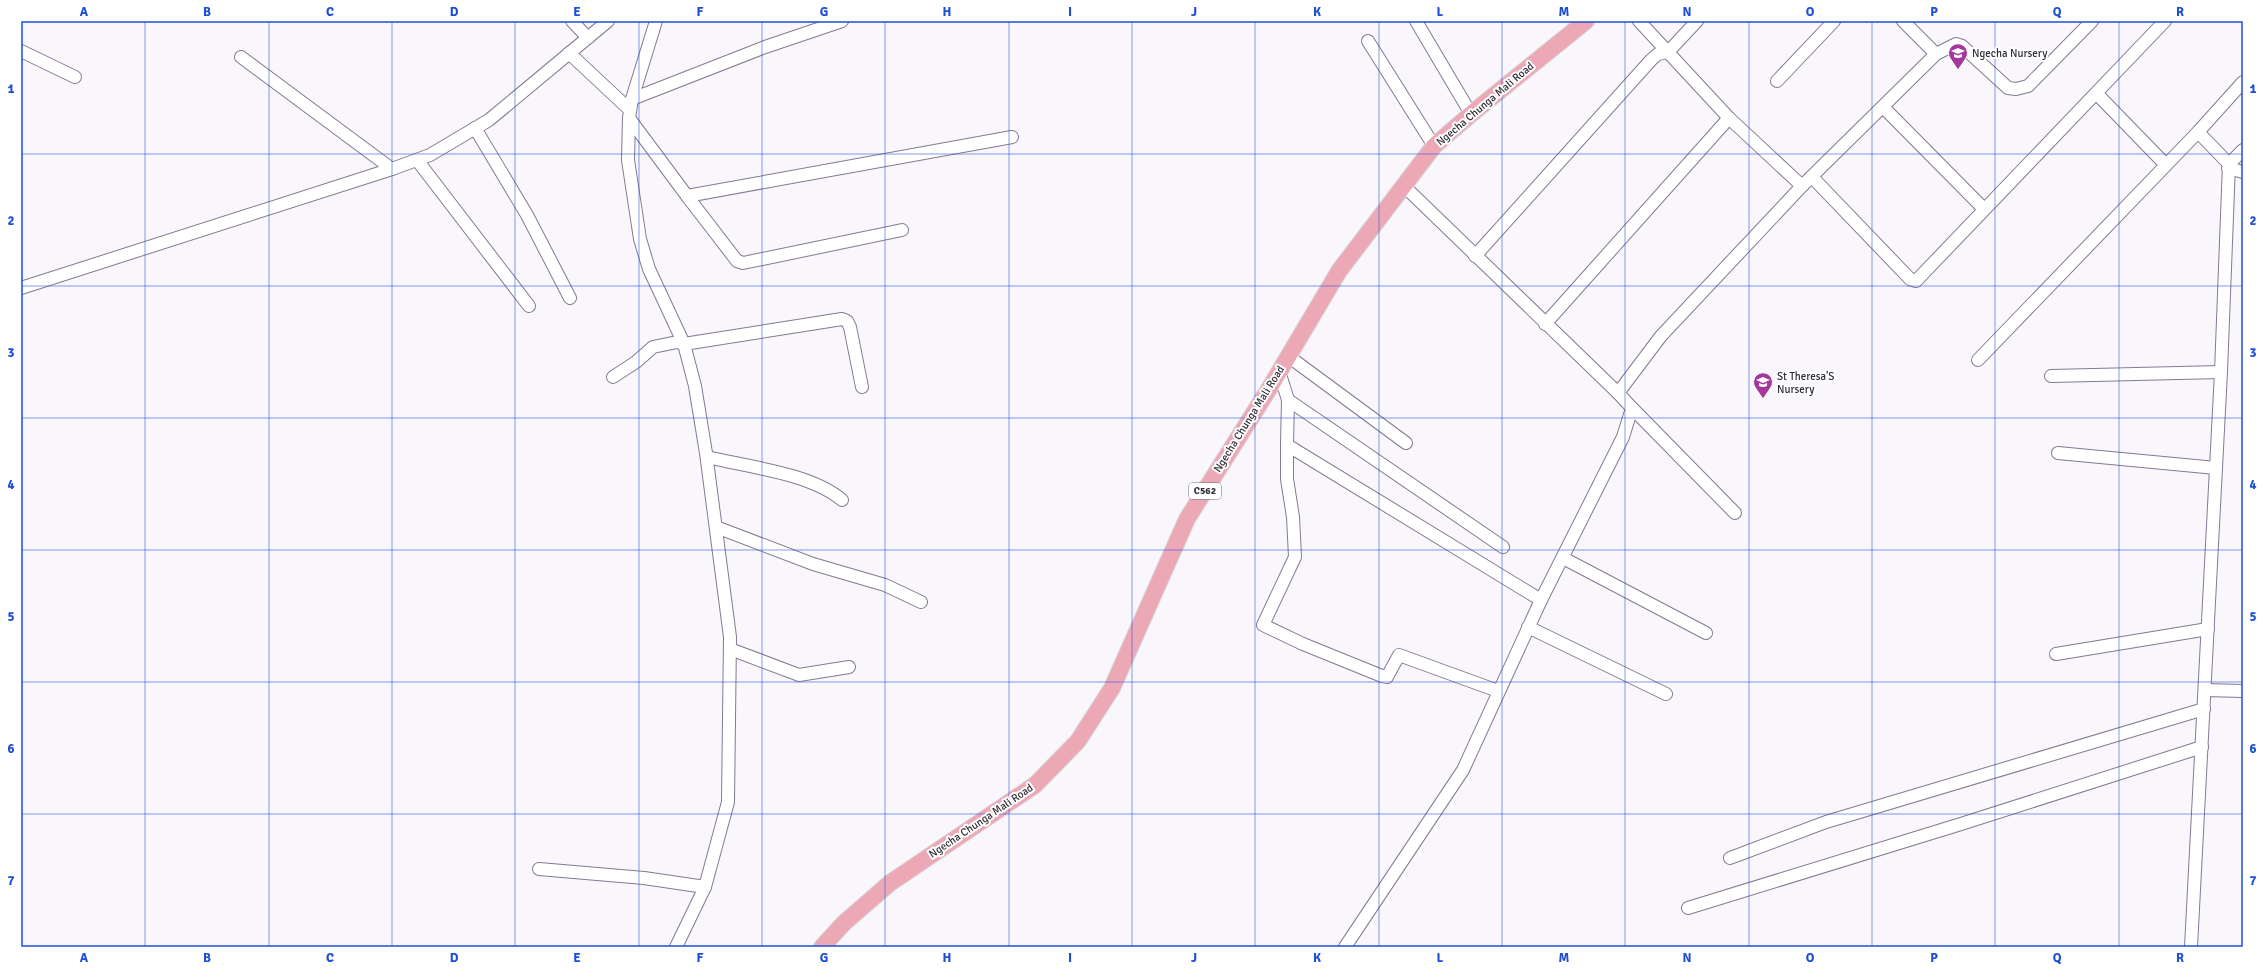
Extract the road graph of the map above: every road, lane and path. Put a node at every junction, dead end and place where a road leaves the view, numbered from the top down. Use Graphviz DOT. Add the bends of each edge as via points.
graph roads {
  1 [pos="572,21"];
  2 [pos="608,21"];
  3 [pos="656,21"];
  4 [pos="842,21"];
  5 [pos="1416,21"];
  6 [pos="1586,21"];
  7 [pos="1639,21"];
  8 [pos="1697,21"];
  9 [pos="1834,21"];
  10 [pos="1903,21"];
  11 [pos="2092,21"];
  12 [pos="2165,21"];
  13 [pos="588,38"];
  14 [pos="1368,41"];
  15 [pos="21,51"];
  16 [pos="1668,52"];
  17 [pos="569,53"];
  18 [pos="1936,54"];
  19 [pos="241,57"];
  20 [pos="75,77"];
  21 [pos="1777,81"];
  22 [pos="2243,82"];
  23 [pos="2097,94"];
  24 [pos="1883,107"];
  25 [pos="630,109"];
  26 [pos="1470,114"];
  27 [pos="1729,118"];
  28 [pos="475,128"];
  29 [pos="2198,132"];
  30 [pos="1012,137"];
  31 [pos="1434,146"];
  32 [pos="2243,150"];
  33 [pos="416,160"];
  34 [pos="2165,164"];
  35 [pos="2228,166"];
  36 [pos="392,169"];
  37 [pos="2243,172"];
  38 [pos="1813,178"];
  39 [pos="1403,185"];
  40 [pos="1802,186"];
  41 [pos="687,196"];
  42 [pos="1984,209"];
  43 [pos="902,230"];
  44 [pos="1476,256"];
  45 [pos="21,288"];
  46 [pos="570,298"];
  47 [pos="529,306"];
  48 [pos="1545,324"];
  49 [pos="684,344"];
  50 [pos="1288,356"];
  51 [pos="1978,360"];
  52 [pos="1279,371"];
  53 [pos="2221,372"];
  54 [pos="2051,376"];
  55 [pos="613,377"];
  56 [pos="862,387"];
  57 [pos="1618,393"];
  58 [pos="1288,400"];
  59 [pos="1632,408"];
  60 [pos="1406,443"];
  61 [pos="1287,445"];
  62 [pos="2058,454"];
  63 [pos="707,457"];
  64 [pos="2216,468"];
  65 [pos="842,500"];
  66 [pos="1735,513"];
  67 [pos="716,527"];
  68 [pos="1504,547"];
  69 [pos="1562,558"];
  70 [pos="1541,600"];
  71 [pos="921,602"];
  72 [pos="1528,627"];
  73 [pos="2208,629"];
  74 [pos="1706,632"];
  75 [pos="730,649"];
  76 [pos="2056,654"];
  77 [pos="849,667"];
  78 [pos="2205,690"];
  79 [pos="1498,691"];
  80 [pos="2243,691"];
  81 [pos="1666,694"];
  82 [pos="2204,709"];
  83 [pos="2202,747"];
  84 [pos="1730,858"];
  85 [pos="539,870"];
  86 [pos="705,887"];
  87 [pos="1688,908"];
  88 [pos="676,947"];
  89 [pos="822,947"];
  90 [pos="1345,947"];
  91 [pos="2192,947"];
  1 -- 13 [label="street"];
  2 -- 13 [label="street"];
  3 -- 25 [label="street"];
  4 -- 25 [label="street" via="765,47"];
  5 -- 26 [label="street"];
  6 -- 26 [label="main road, Ngecha Chunga Mali Road / C562"];
  7 -- 16 [label="street"];
  8 -- 16 [label="street"];
  9 -- 21 [label="street"];
  10 -- 18 [label="street"];
  11 -- 18 [label="street" via="2028,86 2016,89 2008,88 1962,46 1956,44"];
  12 -- 23 [label="street"];
  13 -- 17 [label="street"];
  14 -- 31 [label="street"];
  15 -- 20 [label="street"];
  16 -- 27 [label="street"];
  16 -- 44 [label="street" via="1658,54 1650,60"];
  17 -- 25 [label="street"];
  17 -- 28 [label="street" via="489,120"];
  18 -- 24 [label="street"];
  19 -- 36 [label="street"];
  22 -- 29 [label="street"];
  23 -- 34 [label="street"];
  23 -- 42 [label="street"];
  24 -- 38 [label="street"];
  24 -- 42 [label="street"];
  25 -- 41 [label="street"];
  25 -- 49 [label="street" via="628,160 640,239 650,269"];
  26 -- 31 [label="main road, Ngecha Chunga Mali Road / C562"];
  27 -- 40 [label="street"];
  27 -- 48 [label="street"];
  28 -- 33 [label="street" via="430,155"];
  28 -- 46 [label="street" via="527,215"];
  29 -- 34 [label="street"];
  29 -- 35 [label="street"];
  30 -- 41 [label="street"];
  31 -- 39 [label="main road, Ngecha Chunga Mali Road / C562"];
  32 -- 35 [label="street"];
  33 -- 36 [label="street"];
  33 -- 47 [label="street"];
  34 -- 51 [label="street"];
  35 -- 37 [label="street"];
  35 -- 53 [label="street"];
  36 -- 45 [label="street"];
  38 -- 40 [label="street"];
  38 -- 42 [label="street" via="1910,279 1916,281"];
  39 -- 44 [label="street"];
  39 -- 50 [label="main road, Ngecha Chunga Mali Road / C562" via="1339,271"];
  40 -- 57 [label="street" via="1661,336"];
  41 -- 43 [label="street" via="737,261 743,263"];
  44 -- 48 [label="street"];
  48 -- 57 [label="street"];
  49 -- 55 [label="street" via="677,342 653,347"];
  49 -- 56 [label="street" via="842,319 847,321 850,327"];
  49 -- 63 [label="street" via="695,386"];
  50 -- 52 [label="main road, Ngecha Chunga Mali Road / C562"];
  50 -- 60 [label="street"];
  52 -- 58 [label="street"];
  52 -- 89 [label="main road, Ngecha Chunga Mali Road / C562" via="1187,519 1112,688 1078,741 1035,785 890,883 844,923"];
  53 -- 54 [label="street"];
  53 -- 64 [label="street"];
  57 -- 59 [label="street"];
  58 -- 61 [label="street"];
  58 -- 68 [label="street"];
  59 -- 66 [label="street"];
  59 -- 69 [label="street" via="1623,437"];
  61 -- 70 [label="street"];
  61 -- 79 [label="street" via="1287,479 1293,517 1294,557 1263,625 1382,676 1387,677 1399,654"];
  62 -- 64 [label="street"];
  63 -- 65 [label="street" via="812,481 830,490"];
  63 -- 67 [label="street"];
  64 -- 73 [label="street"];
  67 -- 71 [label="street" via="813,564 885,585"];
  67 -- 75 [label="street"];
  69 -- 70 [label="street"];
  69 -- 74 [label="street"];
  70 -- 72 [label="street"];
  72 -- 79 [label="street"];
  72 -- 81 [label="street"];
  73 -- 76 [label="street"];
  73 -- 78 [label="street"];
  75 -- 77 [label="street" via="799,675"];
  75 -- 86 [label="street" via="728,802"];
  78 -- 80 [label="street"];
  78 -- 82 [label="street"];
  79 -- 90 [label="street" via="1463,770"];
  82 -- 83 [label="street"];
  82 -- 84 [label="street" via="1826,822"];
  83 -- 87 [label="street"];
  83 -- 91 [label="street"];
  85 -- 86 [label="street" via="644,878"];
  86 -- 88 [label="street"];
}
